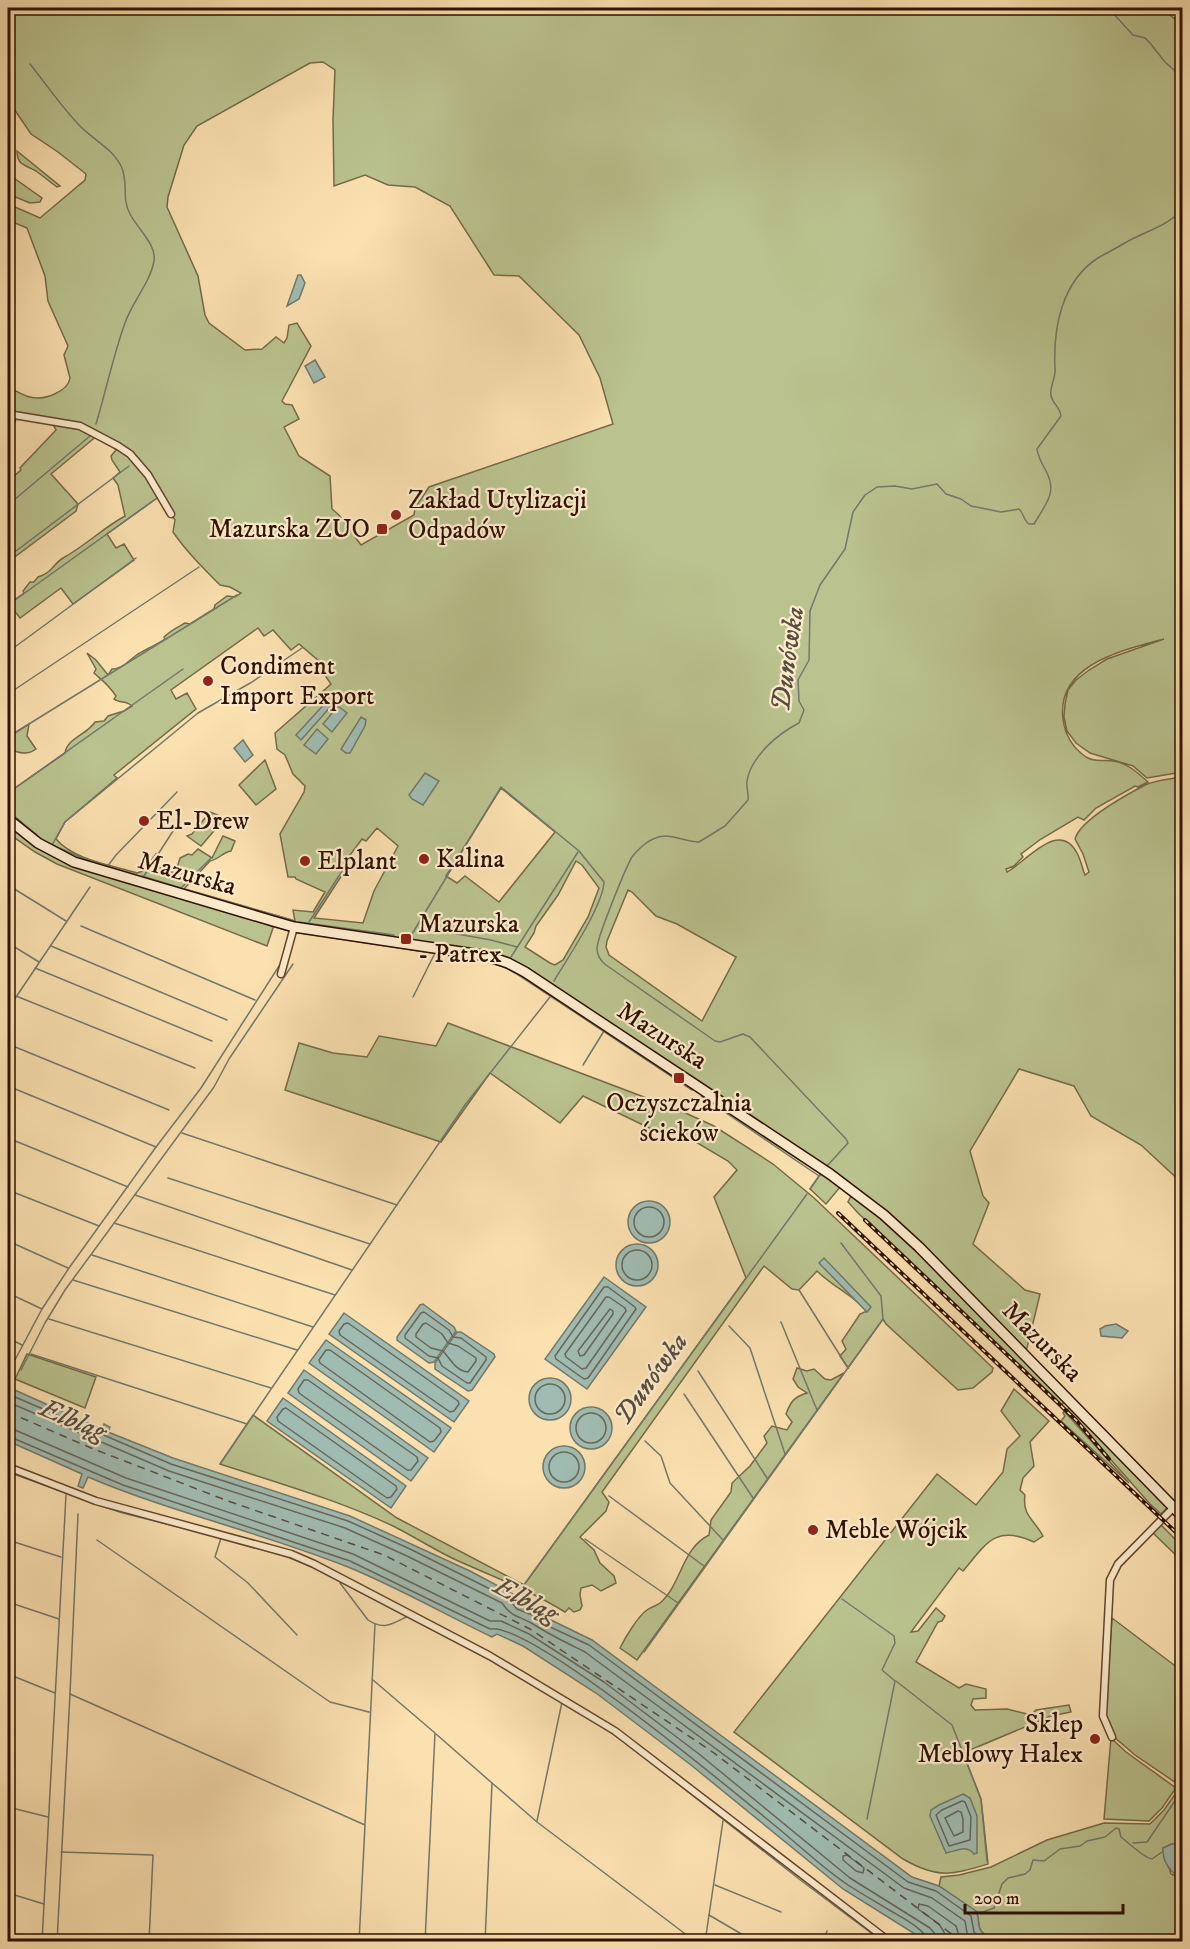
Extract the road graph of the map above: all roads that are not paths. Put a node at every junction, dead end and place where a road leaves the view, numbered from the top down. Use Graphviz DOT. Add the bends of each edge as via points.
graph roads {
  1 [pos="8,414"];
  2 [pos="171,514"];
  3 [pos="8,819"];
  4 [pos="294,927"];
  5 [pos="281,974"];
  6 [pos="8,1467"];
  7 [pos="1174,1507"];
  8 [pos="1182,1516"];
  9 [pos="1112,1737"];
  10 [pos="890,1941"];
  1 -- 2 [label="street" via="80,426 118,446 139,463"];
  3 -- 4 [label="main road, Mazurska" via="38,843 74,862"];
  4 -- 5 [label="street"];
  4 -- 7 [label="main road, Mazurska" via="494,957 520,969 629,1040 830,1174 890,1220"];
  6 -- 10 [label="street" via="96,1501 291,1554 490,1656 615,1731"];
  7 -- 8 [label="main road, Mazurska"];
  7 -- 9 [label="street" via="1118,1564 1110,1580 1103,1716"];
}
